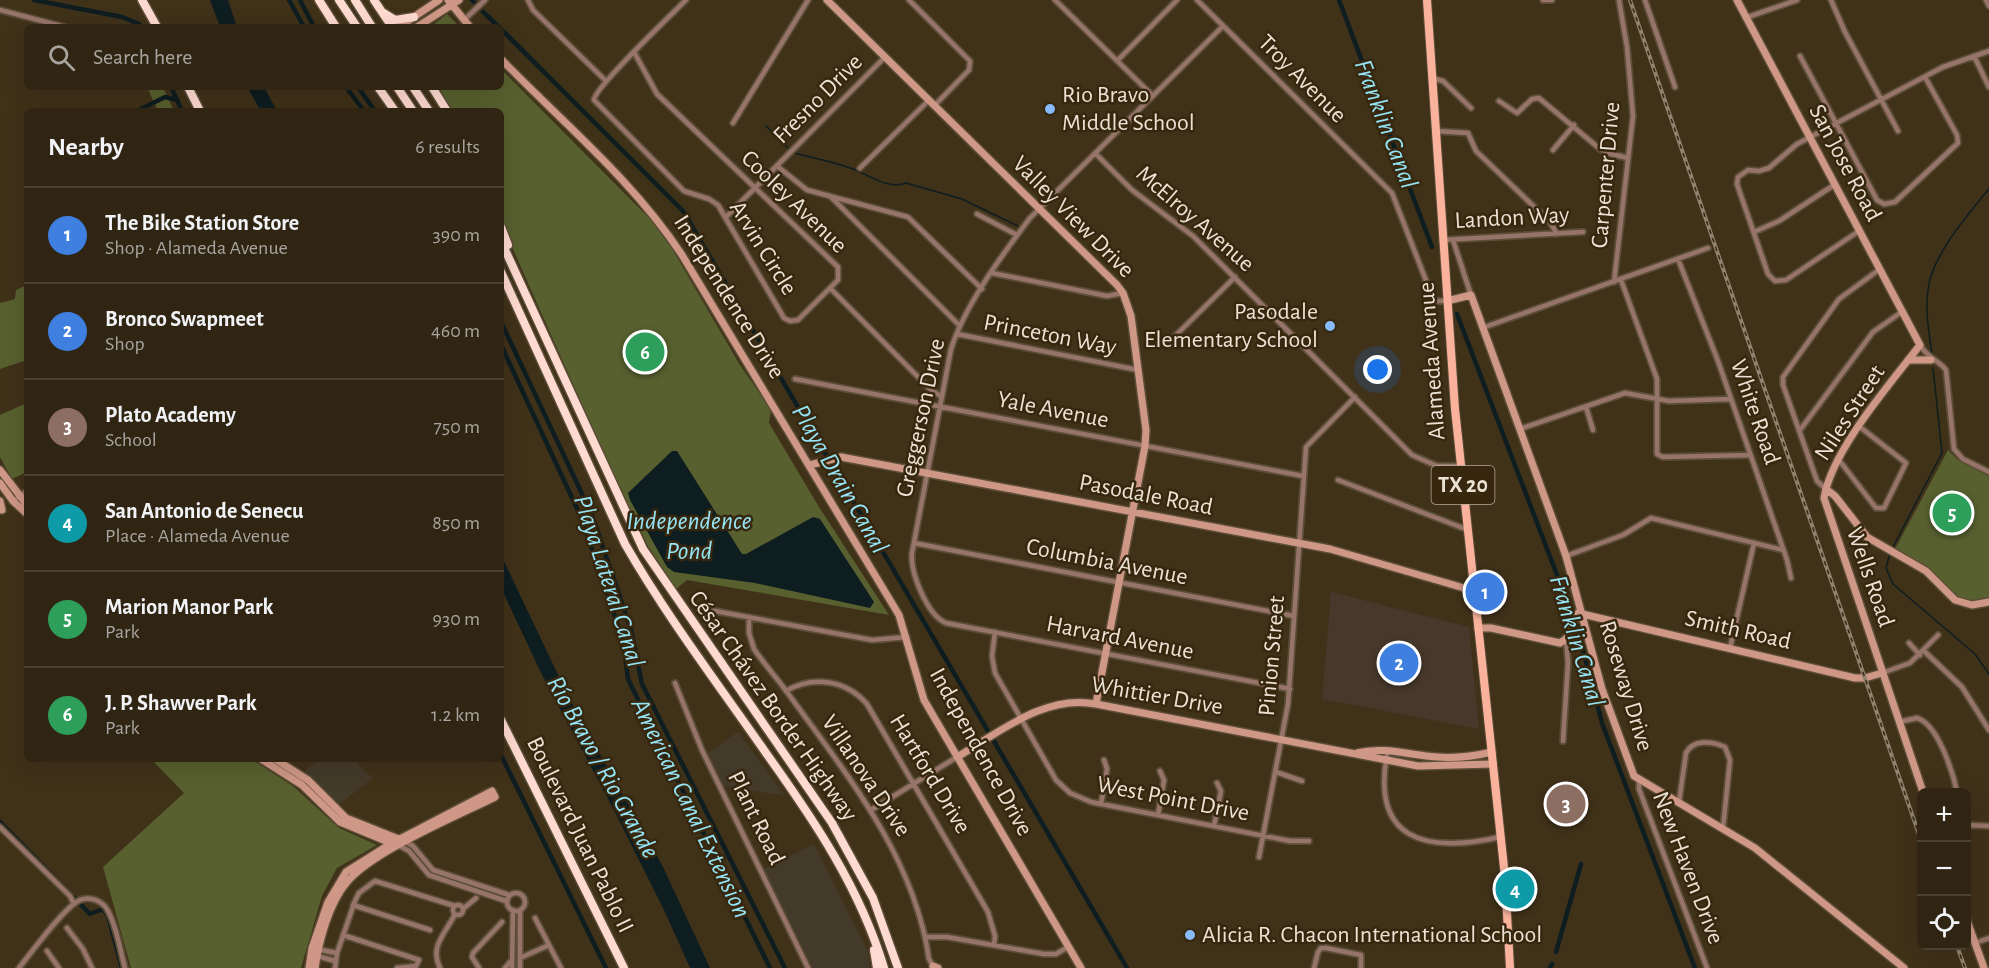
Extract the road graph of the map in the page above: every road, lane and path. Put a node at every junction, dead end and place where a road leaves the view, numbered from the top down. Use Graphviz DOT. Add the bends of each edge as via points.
graph roads {
  1 [pos="140,0"];
  2 [pos="319,0"];
  3 [pos="339,0"];
  4 [pos="355,0"];
  5 [pos="374,0"];
  6 [pos="439,0"];
  7 [pos="484,0"];
  8 [pos="528,0"];
  9 [pos="686,0"];
  10 [pos="808,0"];
  11 [pos="827,0"];
  12 [pos="909,0"];
  13 [pos="1055,0"];
  14 [pos="1177,0"];
  15 [pos="1197,0"];
  16 [pos="1427,0"];
  17 [pos="1543,0"];
  18 [pos="1552,0"];
  19 [pos="1619,0"];
  20 [pos="1645,0"];
  21 [pos="1737,0"];
  22 [pos="1797,0"];
  23 [pos="1831,0"];
  24 [pos="1986,0"];
  25 [pos="453,1"];
  26 [pos="1989,6"];
  27 [pos="0,10"];
  28 [pos="382,12"];
  29 [pos="414,17"];
  30 [pos="1745,18"];
  31 [pos="464,20"];
  32 [pos="54,24"];
  33 [pos="155,24"];
  34 [pos="334,24"];
  35 [pos="355,24"];
  36 [pos="370,24"];
  37 [pos="390,24"];
  38 [pos="404,24"];
  39 [pos="421,24"];
  40 [pos="467,24"];
  41 [pos="1223,26"];
  42 [pos="1989,51"];
  43 [pos="634,52"];
  44 [pos="1800,56"];
  45 [pos="1974,56"];
  46 [pos="885,57"];
  47 [pos="1117,61"];
  48 [pos="504,62"];
  49 [pos="1925,77"];
  50 [pos="1432,78"];
  51 [pos="606,81"];
  52 [pos="1675,87"];
  53 [pos="1989,87"];
  54 [pos="190,90"];
  55 [pos="380,90"];
  56 [pos="399,90"];
  57 [pos="415,90"];
  58 [pos="434,90"];
  59 [pos="1153,96"];
  60 [pos="1881,99"];
  61 [pos="1499,101"];
  62 [pos="932,103"];
  63 [pos="198,108"];
  64 [pos="393,108"];
  65 [pos="411,108"];
  66 [pos="427,108"];
  67 [pos="445,108"];
  68 [pos="1471,108"];
  69 [pos="733,123"];
  70 [pos="1837,123"];
  71 [pos="1574,125"];
  72 [pos="1436,131"];
  73 [pos="1898,131"];
  74 [pos="1810,137"];
  75 [pos="1553,150"];
  76 [pos="1095,153"];
  77 [pos="1628,158"];
  78 [pos="777,166"];
  79 [pos="860,168"];
  80 [pos="1834,185"];
  81 [pos="756,186"];
  82 [pos="830,196"];
  83 [pos="1039,209"];
  84 [pos="977,214"];
  85 [pos="726,217"];
  86 [pos="1859,231"];
  87 [pos="1583,232"];
  88 [pos="1754,232"];
  89 [pos="1557,234"];
  90 [pos="1017,235"];
  91 [pos="504,236"];
  92 [pos="1442,240"];
  93 [pos="1453,240"];
  94 [pos="504,247"];
  95 [pos="1708,248"];
  96 [pos="1678,259"];
  97 [pos="1880,269"];
  98 [pos="992,273"];
  99 [pos="518,277"];
  100 [pos="1235,277"];
  101 [pos="504,280"];
  102 [pos="1621,280"];
  103 [pos="1614,282"];
  104 [pos="504,287"];
  105 [pos="830,288"];
  106 [pos="982,289"];
  107 [pos="1123,293"];
  108 [pos="1471,295"];
  109 [pos="1447,301"];
  110 [pos="1903,310"];
  111 [pos="525,325"];
  112 [pos="960,326"];
  113 [pos="1911,327"];
  114 [pos="1482,328"];
  115 [pos="957,334"];
  116 [pos="1170,341"];
  117 [pos="1920,345"];
  118 [pos="1908,360"];
  119 [pos="1931,360"];
  120 [pos="1138,370"];
  121 [pos="795,379"];
  122 [pos="942,397"];
  123 [pos="1355,397"];
  124 [pos="1658,399"];
  125 [pos="1731,399"];
  126 [pos="940,407"];
  127 [pos="1586,407"];
  128 [pos="1860,427"];
  129 [pos="1520,429"];
  130 [pos="1593,430"];
  131 [pos="1799,430"];
  132 [pos="1145,446"];
  133 [pos="1750,454"];
  134 [pos="1839,460"];
  135 [pos="810,465"];
  136 [pos="1461,466"];
  137 [pos="0,470"];
  138 [pos="1989,472"];
  139 [pos="927,473"];
  140 [pos="1304,476"];
  141 [pos="1338,480"];
  142 [pos="0,483"];
  143 [pos="1826,489"];
  144 [pos="24,493"];
  145 [pos="16,498"];
  146 [pos="0,501"];
  147 [pos="24,503"];
  148 [pos="2,510"];
  149 [pos="24,510"];
  150 [pos="1133,512"];
  151 [pos="1468,530"];
  152 [pos="914,543"];
  153 [pos="1754,543"];
  154 [pos="1299,544"];
  155 [pos="1783,550"];
  156 [pos="1566,556"];
  157 [pos="1791,578"];
  158 [pos="1120,582"];
  159 [pos="1473,588"];
  160 [pos="1989,602"];
  161 [pos="705,612"];
  162 [pos="1584,615"];
  163 [pos="1294,616"];
  164 [pos="748,617"];
  165 [pos="943,622"];
  166 [pos="1478,628"];
  167 [pos="995,632"];
  168 [pos="1938,635"];
  169 [pos="907,637"];
  170 [pos="1566,639"];
  171 [pos="1909,643"];
  172 [pos="1730,648"];
  173 [pos="1922,653"];
  174 [pos="1106,654"];
  175 [pos="1882,673"];
  176 [pos="675,683"];
  177 [pos="1290,689"];
  178 [pos="786,691"];
  179 [pos="1096,704"];
  180 [pos="1022,719"];
  181 [pos="1899,722"];
  182 [pos="504,726"];
  183 [pos="1989,730"];
  184 [pos="1281,739"];
  185 [pos="1563,741"];
  186 [pos="1388,750"];
  187 [pos="1492,752"];
  188 [pos="1354,753"];
  189 [pos="957,757"];
  190 [pos="1104,760"];
  191 [pos="1386,760"];
  192 [pos="266,762"];
  193 [pos="280,762"];
  194 [pos="1493,764"];
  195 [pos="1160,771"];
  196 [pos="1275,772"];
  197 [pos="1302,781"];
  198 [pos="1639,781"];
  199 [pos="915,783"];
  200 [pos="1217,783"];
  201 [pos="1922,788"];
  202 [pos="1956,788"];
  203 [pos="493,794"];
  204 [pos="1679,802"];
  205 [pos="1101,804"];
  206 [pos="871,810"];
  207 [pos="1158,815"];
  208 [pos="1971,825"];
  209 [pos="1214,826"];
  210 [pos="1989,826"];
  211 [pos="0,827"];
  212 [pos="1723,828"];
  213 [pos="1263,835"];
  214 [pos="1500,837"];
  215 [pos="1309,841"];
  216 [pos="399,843"];
  217 [pos="1259,857"];
  218 [pos="509,895"];
  219 [pos="476,898"];
  220 [pos="506,901"];
  221 [pos="77,902"];
  222 [pos="353,905"];
  223 [pos="455,906"];
  224 [pos="463,909"];
  225 [pos="513,910"];
  226 [pos="520,910"];
  227 [pos="455,914"];
  228 [pos="535,918"];
  229 [pos="867,920"];
  230 [pos="502,921"];
  231 [pos="67,928"];
  232 [pos="430,930"];
  233 [pos="1971,932"];
  234 [pos="343,935"];
  235 [pos="926,937"];
  236 [pos="1989,938"];
  237 [pos="1975,943"];
  238 [pos="549,945"];
  239 [pos="994,945"];
  240 [pos="1068,947"];
  241 [pos="47,951"];
  242 [pos="315,952"];
  243 [pos="337,953"];
  244 [pos="410,957"];
  245 [pos="520,958"];
  246 [pos="512,960"];
  247 [pos="335,961"];
  248 [pos="409,967"];
  249 [pos="936,967"];
  250 [pos="19,968"];
  251 [pos="59,968"];
  252 [pos="92,968"];
  253 [pos="125,968"];
  254 [pos="309,968"];
  255 [pos="315,968"];
  256 [pos="334,968"];
  257 [pos="397,968"];
  258 [pos="440,968"];
  259 [pos="479,968"];
  260 [pos="505,968"];
  261 [pos="512,968"];
  262 [pos="520,968"];
  263 [pos="561,968"];
  264 [pos="624,968"];
  265 [pos="808,968"];
  266 [pos="877,968"];
  267 [pos="884,968"];
  268 [pos="898,968"];
  269 [pos="1081,968"];
  270 [pos="1314,968"];
  271 [pos="1361,968"];
  272 [pos="1510,968"];
  273 [pos="1707,968"];
  274 [pos="1904,968"];
  275 [pos="1984,968"];
  1 -- 33 [label="highway"];
  2 -- 34 [label="highway"];
  3 -- 35 [label="highway"];
  4 -- 36 [label="highway"];
  5 -- 28 [label="highway"];
  6 -- 29 [label="street"];
  7 -- 31 [label="street"];
  8 -- 51 [label="street" via="533,10"];
  9 -- 43 [label="street"];
  10 -- 69 [label="street"];
  11 -- 46 [label="street, Valley View Drive"];
  12 -- 62 [label="street" via="970,62 969,70"];
  13 -- 47 [label="street"];
  14 -- 47 [label="street"];
  15 -- 41 [label="street, Troy Avenue"];
  16 -- 50 [label="main road, Alameda Avenue / TX 20"];
  17 -- 18 [label="street"];
  19 -- 77 [label="street, Carpenter Drive" via="1632,98"];
  20 -- 52 [label="street"];
  21 -- 30 [label="street, San Jose Road"];
  22 -- 30 [label="street"];
  23 -- 60 [label="street"];
  24 -- 26 [label="street"];
  25 -- 31 [label="street"];
  25 -- 39 [label="street"];
  27 -- 32 [label="street"];
  28 -- 29 [label="highway" via="395,20"];
  28 -- 37 [label="highway"];
  29 -- 38 [label="street"];
  30 -- 74 [label="street, San Jose Road"];
  31 -- 40 [label="street"];
  41 -- 59 [label="street, Greggerson Drive"];
  41 -- 109 [label="street, Troy Avenue" via="1392,193 1434,301"];
  42 -- 45 [label="street"];
  43 -- 51 [label="street"];
  43 -- 81 [label="street, Cooley Avenue" via="657,94 734,170"];
  44 -- 70 [label="street"];
  45 -- 49 [label="street"];
  45 -- 53 [label="street"];
  46 -- 62 [label="street, Valley View Drive"];
  46 -- 78 [label="street, Fresno Drive"];
  47 -- 59 [label="street"];
  48 -- 135 [label="street, Independence Drive" via="656,217"];
  49 -- 60 [label="street"];
  49 -- 70 [label="street" via="1958,143 1893,203 1877,200"];
  50 -- 68 [label="street" via="1443,81"];
  50 -- 72 [label="main road, Alameda Avenue / TX 20"];
  51 -- 85 [label="street, Arvin Circle" via="593,97 595,103 684,191 709,199"];
  54 -- 63 [label="highway"];
  55 -- 64 [label="highway"];
  56 -- 65 [label="highway"];
  57 -- 66 [label="highway"];
  58 -- 67 [label="highway"];
  59 -- 76 [label="street, Greggerson Drive"];
  60 -- 70 [label="street"];
  60 -- 73 [label="street"];
  61 -- 71 [label="street" via="1516,113 1530,100 1539,98"];
  62 -- 79 [label="street"];
  62 -- 83 [label="street, Valley View Drive"];
  70 -- 74 [label="street"];
  71 -- 75 [label="street"];
  71 -- 77 [label="street" via="1605,152"];
  72 -- 89 [label="street" via="1468,133 1476,151 1550,222"];
  72 -- 92 [label="main road, Alameda Avenue / TX 20"];
  74 -- 80 [label="street, San Jose Road"];
  74 -- 88 [label="street" via="1769,168 1748,170 1738,177"];
  76 -- 83 [label="street, Greggerson Drive"];
  76 -- 100 [label="street, McElroy Avenue" via="1132,190 1193,236"];
  77 -- 103 [label="street, Carpenter Drive"];
  78 -- 81 [label="street, Fresno Drive"];
  78 -- 82 [label="street" via="799,186"];
  80 -- 86 [label="street, San Jose Road"];
  80 -- 88 [label="street" via="1779,221"];
  81 -- 85 [label="street, Fresno Drive"];
  81 -- 105 [label="street, Cooley Avenue" via="838,267 839,277"];
  82 -- 106 [label="street" via="908,217"];
  82 -- 112 [label="street, Princeton Way"];
  83 -- 90 [label="street, Greggerson Drive"];
  83 -- 107 [label="street, Valley View Drive"];
  84 -- 90 [label="street"];
  85 -- 105 [label="street, Arvin Circle" via="787,320 798,320"];
  86 -- 88 [label="street" via="1781,282 1768,274"];
  86 -- 97 [label="street, San Jose Road"];
  87 -- 89 [label="street, Landon Way"];
  89 -- 93 [label="street, Landon Way"];
  90 -- 98 [label="street, Greggerson Drive"];
  91 -- 99 [label="highway"];
  92 -- 93 [label="street, Landon Way"];
  92 -- 109 [label="main road, Alameda Avenue / TX 20"];
  93 -- 108 [label="street, Roseway Drive"];
  94 -- 99 [label="highway, César Chávez Border Highway"];
  95 -- 96 [label="street"];
  96 -- 102 [label="street"];
  96 -- 125 [label="street, White Road"];
  97 -- 110 [label="street, San Jose Road"];
  97 -- 131 [label="street, Wells Road" via="1836,303 1783,377"];
  98 -- 106 [label="street, Greggerson Drive"];
  98 -- 107 [label="street" via="1107,296"];
  99 -- 268 [label="highway, César Chávez Border Highway" via="643,549 832,823 873,898"];
  100 -- 116 [label="street"];
  100 -- 123 [label="street, McElroy Avenue"];
  101 -- 111 [label="highway, César Chávez Border Highway"];
  102 -- 103 [label="street"];
  102 -- 124 [label="street, Carpenter Drive" via="1658,379"];
  103 -- 114 [label="street"];
  104 -- 111 [label="highway"];
  105 -- 122 [label="street, Cooley Avenue"];
  106 -- 112 [label="street, Greggerson Drive"];
  107 -- 120 [label="street, Valley View Drive" via="1131,316"];
  108 -- 109 [label="street"];
  108 -- 114 [label="street, Roseway Drive"];
  109 -- 136 [label="main road, Alameda Avenue / TX 20"];
  110 -- 113 [label="street, San Jose Road"];
  110 -- 131 [label="street" via="1873,332"];
  111 -- 229 [label="highway, César Chávez Border Highway" via="638,567 819,828"];
  112 -- 115 [label="street, Greggerson Drive"];
  113 -- 117 [label="street, San Jose Road"];
  113 -- 118 [label="street" via="1913,342"];
  114 -- 129 [label="street, Roseway Drive"];
  115 -- 120 [label="street, Princeton Way"];
  115 -- 122 [label="street, Greggerson Drive"];
  117 -- 118 [label="street, Niles Street"];
  117 -- 119 [label="street"];
  118 -- 119 [label="street"];
  118 -- 128 [label="street, Niles Street"];
  119 -- 138 [label="street" via="1946,370 1954,449 1960,457"];
  120 -- 132 [label="street, Valley View Drive"];
  121 -- 126 [label="street, Yale Avenue"];
  122 -- 126 [label="street, Greggerson Drive"];
  123 -- 136 [label="street, McElroy Avenue" via="1418,459 1437,466"];
  123 -- 140 [label="street, Pinion Street" via="1309,442"];
  124 -- 125 [label="street"];
  124 -- 127 [label="street" via="1630,392"];
  124 -- 133 [label="street, Carpenter Drive" via="1658,455"];
  125 -- 133 [label="street, White Road"];
  126 -- 132 [label="street, Yale Avenue"];
  126 -- 139 [label="street, Greggerson Drive"];
  127 -- 129 [label="street"];
  127 -- 130 [label="street"];
  128 -- 134 [label="street, Niles Street"];
  128 -- 134 [label="street" via="1906,463 1884,508 1876,508"];
  129 -- 156 [label="street, Roseway Drive"];
  131 -- 143 [label="street, Wells Road" via="1817,481"];
  132 -- 140 [label="street, Yale Avenue"];
  132 -- 150 [label="street, Valley View Drive"];
  133 -- 155 [label="street, White Road"];
  134 -- 143 [label="street, Niles Street"];
  135 -- 139 [label="street, Pasodale Road" via="834,457"];
  135 -- 169 [label="street, Independence Drive" via="899,615"];
  136 -- 151 [label="main road, Alameda Avenue / TX 20"];
  137 -- 145 [label="street"];
  139 -- 150 [label="street, Pasodale Road"];
  139 -- 152 [label="street, Greggerson Drive"];
  140 -- 154 [label="street, Pinion Street"];
  141 -- 151 [label="street"];
  142 -- 145 [label="street"];
  143 -- 160 [label="street" via="1863,533 1926,571 1955,600 1972,605"];
  143 -- 175 [label="street, Wells Road" via="1825,505"];
  144 -- 145 [label="street"];
  145 -- 147 [label="street"];
  145 -- 149 [label="street"];
  146 -- 148 [label="street"];
  150 -- 154 [label="street, Pasodale Road"];
  150 -- 158 [label="street, Valley View Drive"];
  151 -- 159 [label="main road, Alameda Avenue / TX 20"];
  152 -- 158 [label="street, Columbia Avenue"];
  152 -- 165 [label="street, Greggerson Drive" via="914,575 934,615"];
  153 -- 155 [label="street"];
  153 -- 156 [label="street" via="1651,518 1623,535"];
  153 -- 172 [label="street"];
  154 -- 159 [label="street, Pasodale Road"];
  154 -- 163 [label="street, Pinion Street"];
  155 -- 157 [label="street, White Road"];
  156 -- 162 [label="street, Roseway Drive"];
  158 -- 163 [label="street, Columbia Avenue"];
  158 -- 174 [label="street, Valley View Drive"];
  159 -- 166 [label="main road, Alameda Avenue / TX 20"];
  161 -- 164 [label="street"];
  162 -- 170 [label="street" via="1578,613"];
  162 -- 172 [label="street, Smith Road"];
  162 -- 198 [label="street, Roseway Drive" via="1602,689"];
  163 -- 177 [label="street, Pinion Street"];
  164 -- 169 [label="street" via="872,640"];
  164 -- 178 [label="street, Villanova Drive" via="754,649"];
  165 -- 167 [label="street, Harvard Avenue"];
  166 -- 170 [label="street" via="1557,643"];
  166 -- 187 [label="main road, Alameda Avenue / TX 20"];
  167 -- 174 [label="street, Harvard Avenue"];
  167 -- 180 [label="street, West Point Drive" via="995,673"];
  168 -- 173 [label="street"];
  169 -- 189 [label="street, Independence Drive" via="919,690"];
  170 -- 185 [label="street"];
  171 -- 173 [label="street"];
  172 -- 175 [label="street, Smith Road" via="1861,679"];
  173 -- 175 [label="street" via="1910,663"];
  173 -- 183 [label="street" via="1962,687"];
  174 -- 177 [label="street, Harvard Avenue"];
  174 -- 179 [label="street, Valley View Drive"];
  175 -- 181 [label="street, Wells Road"];
  176 -- 265 [label="street, Plant Road" via="702,750"];
  177 -- 184 [label="street, Pinion Street"];
  178 -- 199 [label="street, Hartford Drive" via="822,681 852,691 867,704"];
  178 -- 206 [label="street, Villanova Drive"];
  179 -- 180 [label="street, Whittier Drive" via="1052,704"];
  179 -- 184 [label="street, Whittier Drive"];
  180 -- 189 [label="street, Whittier Drive"];
  180 -- 205 [label="street, West Point Drive" via="1063,788 1081,799"];
  181 -- 201 [label="street, Wells Road"];
  181 -- 202 [label="street" via="1917,718 1928,724 1946,757"];
  182 -- 264 [label="highway, Boulevard Juan Pablo II"];
  184 -- 188 [label="street, Whittier Drive"];
  184 -- 196 [label="street, Pinion Street"];
  186 -- 187 [label="street, Whittier Drive" via="1444,757"];
  186 -- 188 [label="street, Whittier Drive"];
  186 -- 191 [label="street"];
  187 -- 194 [label="main road, Alameda Avenue / TX 20"];
  188 -- 191 [label="street, Whittier Drive"];
  189 -- 199 [label="street, Whittier Drive"];
  189 -- 240 [label="street, Independence Drive"];
  190 -- 205 [label="street" via="1107,769"];
  191 -- 194 [label="street, Whittier Drive" via="1440,768"];
  191 -- 214 [label="street" via="1386,804 1390,817 1401,829 1414,836 1456,843"];
  192 -- 216 [label="street" via="302,785 340,822"];
  193 -- 216 [label="street" via="308,780 346,818"];
  194 -- 214 [label="main road, Alameda Avenue / TX 20"];
  195 -- 207 [label="street" via="1164,780"];
  196 -- 197 [label="street"];
  196 -- 213 [label="street, Pinion Street"];
  198 -- 204 [label="street, Roseway Drive"];
  198 -- 273 [label="street, New Haven Drive"];
  199 -- 206 [label="street, Whittier Drive"];
  199 -- 239 [label="street, Hartford Drive" via="988,912"];
  200 -- 209 [label="street" via="1221,791"];
  203 -- 216 [label="street"];
  204 -- 212 [label="street, Roseway Drive"];
  204 -- 212 [label="street" via="1689,746 1700,742 1725,747 1730,760"];
  205 -- 207 [label="street, West Point Drive"];
  206 -- 235 [label="street, Villanova Drive" via="902,865"];
  207 -- 209 [label="street, West Point Drive"];
  208 -- 210 [label="street"];
  209 -- 213 [label="street, West Point Drive"];
  211 -- 221 [label="street"];
  212 -- 274 [label="street, Roseway Drive" via="1771,860"];
  213 -- 215 [label="street, West Point Drive"];
  213 -- 217 [label="street, Pinion Street"];
  214 -- 272 [label="main road, Alameda Avenue / TX 20"];
  216 -- 218 [label="street" via="413,846 433,870"];
  216 -- 220 [label="street" via="429,875"];
  216 -- 242 [label="street" via="356,864 339,880 328,902"];
  218 -- 220 [label="street"];
  218 -- 226 [label="street" via="522,895 525,903"];
  219 -- 224 [label="street"];
  220 -- 225 [label="street"];
  221 -- 250 [label="street"];
  221 -- 253 [label="street" via="91,898 106,907"];
  222 -- 223 [label="street" via="368,885 381,881"];
  222 -- 232 [label="street"];
  222 -- 234 [label="street"];
  223 -- 224 [label="street"];
  223 -- 227 [label="street"];
  224 -- 227 [label="street" via="461,914"];
  225 -- 226 [label="street"];
  225 -- 246 [label="street"];
  226 -- 245 [label="street"];
  227 -- 258 [label="street" via="437,945"];
  228 -- 238 [label="street"];
  229 -- 266 [label="highway"];
  229 -- 267 [label="highway, César Chávez Border Highway"];
  230 -- 259 [label="street" via="473,953"];
  231 -- 252 [label="street"];
  233 -- 237 [label="street"];
  234 -- 243 [label="street"];
  234 -- 244 [label="street"];
  235 -- 239 [label="street"];
  235 -- 249 [label="street, Villanova Drive" via="929,959"];
  236 -- 237 [label="street"];
  237 -- 275 [label="street"];
  238 -- 245 [label="street"];
  238 -- 263 [label="street"];
  239 -- 240 [label="street" via="1044,954 1056,954"];
  240 -- 269 [label="street, Independence Drive"];
  241 -- 251 [label="street"];
  242 -- 243 [label="street"];
  242 -- 247 [label="street"];
  242 -- 254 [label="street"];
  242 -- 255 [label="street"];
  243 -- 247 [label="street"];
  244 -- 248 [label="street"];
  244 -- 248 [label="street" via="420,962"];
  245 -- 262 [label="street"];
  246 -- 260 [label="street"];
  246 -- 261 [label="street"];
  247 -- 256 [label="street"];
  248 -- 257 [label="street"];
  270 -- 271 [label="street" via="1318,952 1326,948 1361,955"];
}
